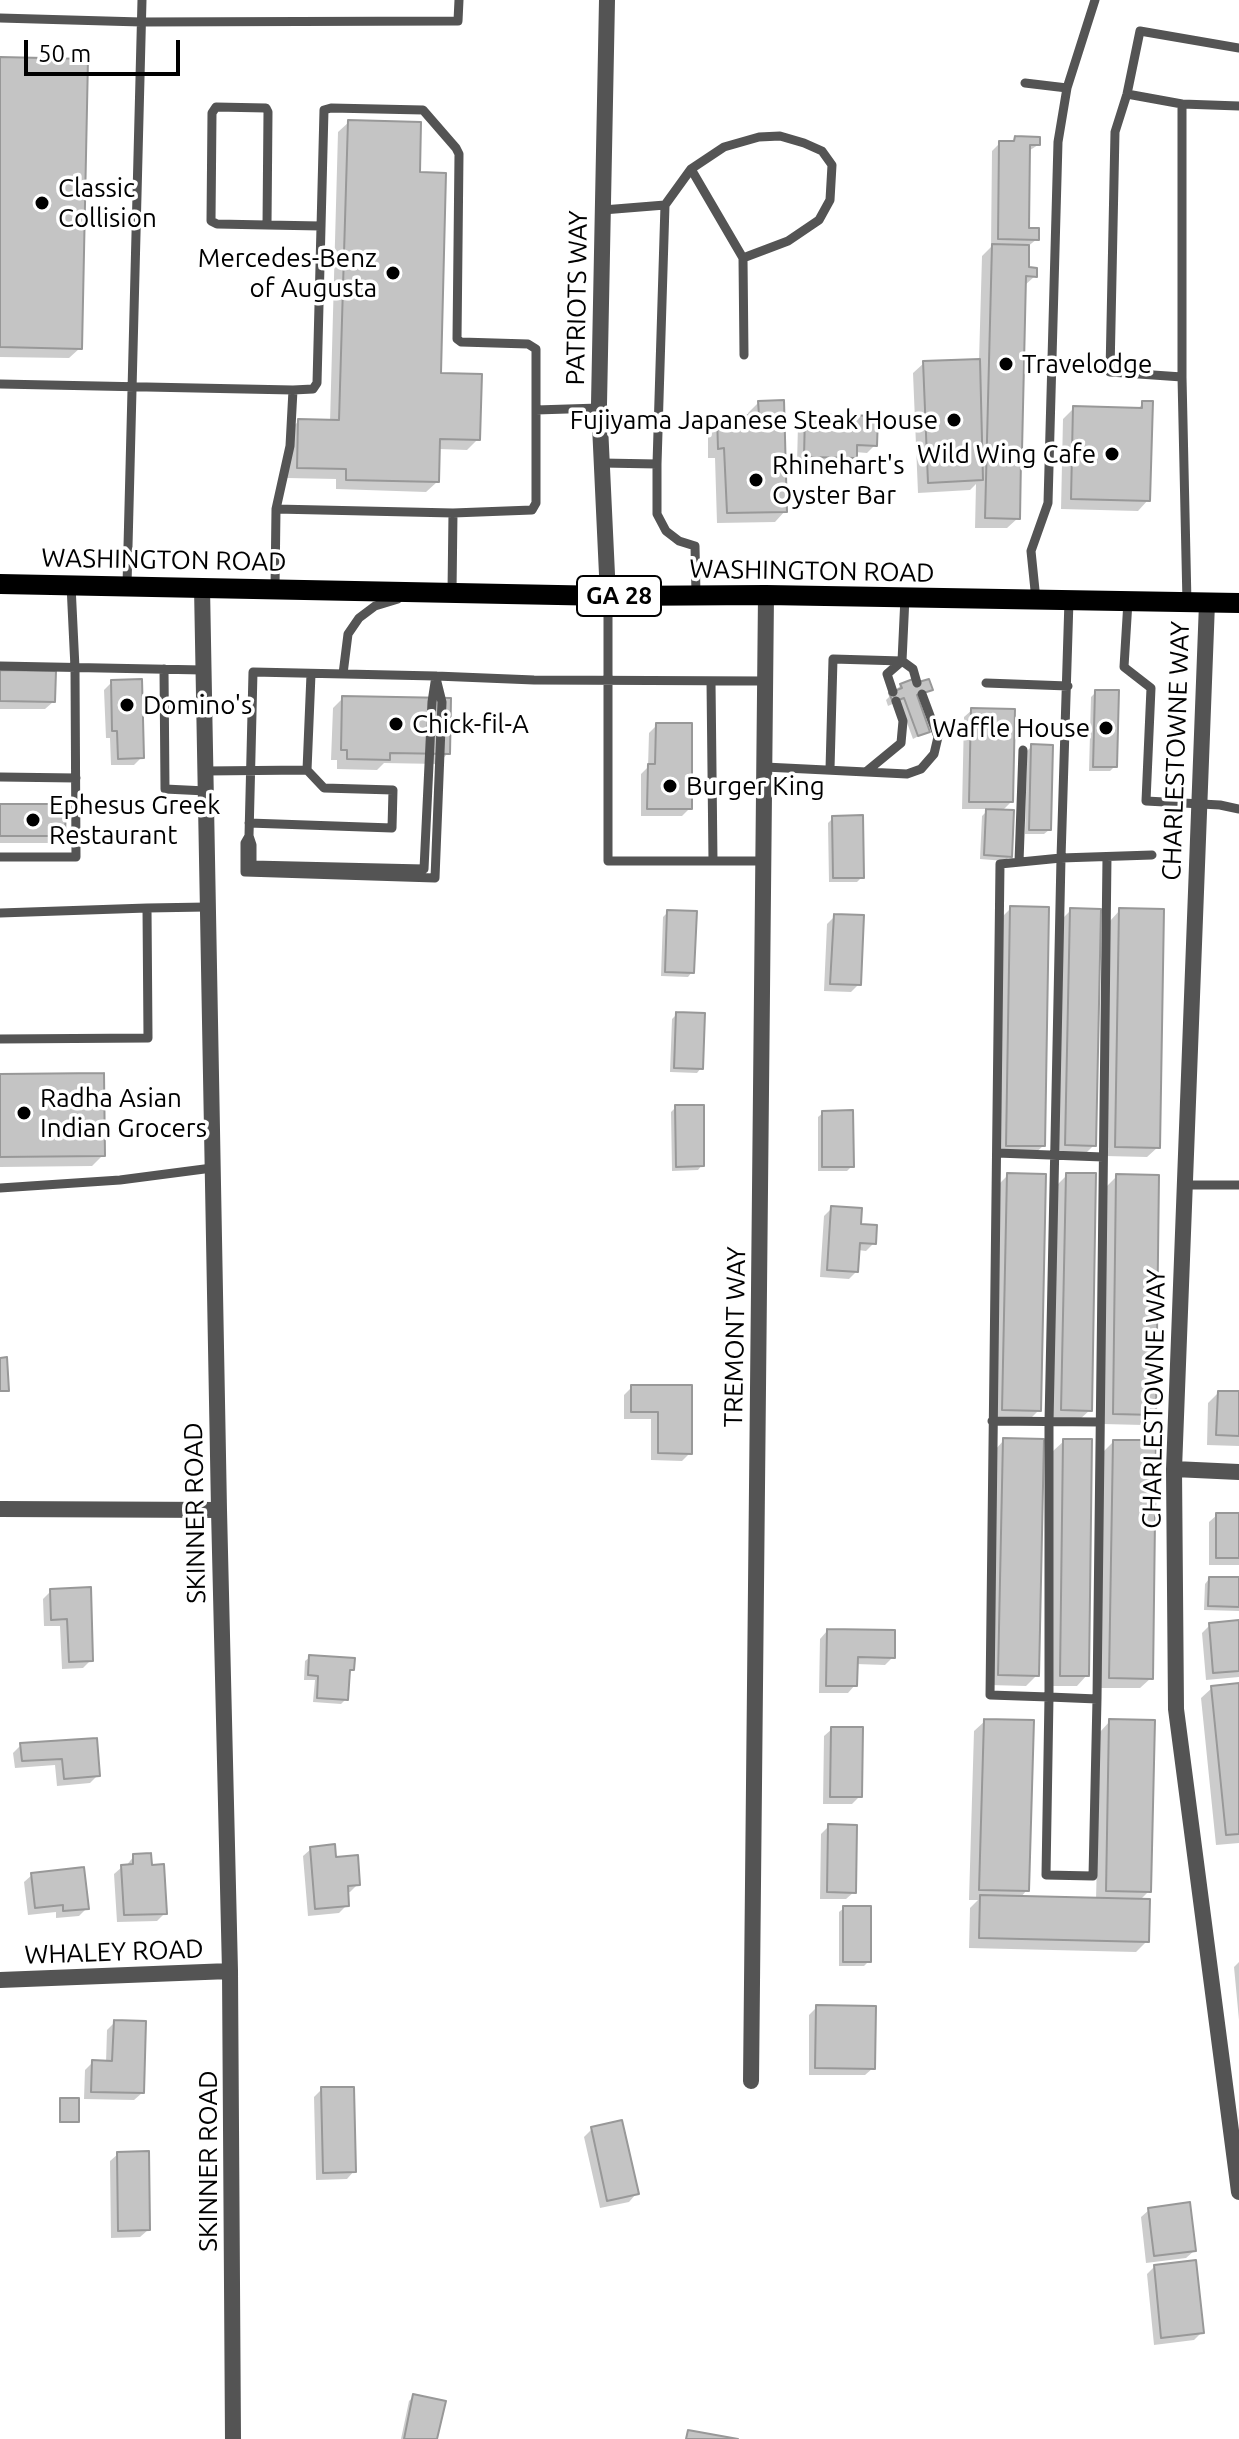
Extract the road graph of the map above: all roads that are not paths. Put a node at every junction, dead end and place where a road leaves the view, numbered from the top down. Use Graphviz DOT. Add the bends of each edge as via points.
graph roads {
  1 [pos="142,0"];
  2 [pos="459,0"];
  3 [pos="607,0"];
  4 [pos="1095,0"];
  5 [pos="0,18"];
  6 [pos="141,22"];
  7 [pos="1239,48"];
  8 [pos="1025,83"];
  9 [pos="1067,88"];
  10 [pos="1127,94"];
  11 [pos="1182,104"];
  12 [pos="1239,106"];
  13 [pos="691,169"];
  14 [pos="665,205"];
  15 [pos="603,210"];
  16 [pos="267,225"];
  17 [pos="321,226"];
  18 [pos="743,258"];
  19 [pos="744,355"];
  20 [pos="1182,377"];
  21 [pos="0,384"];
  22 [pos="132,385"];
  23 [pos="293,390"];
  24 [pos="599,408"];
  25 [pos="536,410"];
  26 [pos="602,463"];
  27 [pos="657,464"];
  28 [pos="276,509"];
  29 [pos="453,513"];
  30 [pos="0,584"];
  31 [pos="71,585"];
  32 [pos="127,585"];
  33 [pos="202,587"];
  34 [pos="275,588"];
  35 [pos="447,592"];
  36 [pos="696,595"];
  37 [pos="766,595"];
  38 [pos="608,596"];
  39 [pos="905,597"];
  40 [pos="1036,600"];
  41 [pos="1069,600"];
  42 [pos="1128,601"];
  43 [pos="1197,603"];
  44 [pos="1239,603"];
  45 [pos="902,661"];
  46 [pos="0,666"];
  47 [pos="75,668"];
  48 [pos="164,669"];
  49 [pos="203,670"];
  50 [pos="311,674"];
  51 [pos="343,674"];
  52 [pos="436,676"];
  53 [pos="609,680"];
  54 [pos="711,681"];
  55 [pos="766,681"];
  56 [pos="917,683"];
  57 [pos="986,683"];
  58 [pos="1068,686"];
  59 [pos="922,694"];
  60 [pos="1023,750"];
  61 [pos="765,767"];
  62 [pos="830,769"];
  63 [pos="250,770"];
  64 [pos="307,770"];
  65 [pos="205,771"];
  66 [pos="867,771"];
  67 [pos="0,777"];
  68 [pos="76,778"];
  69 [pos="206,791"];
  70 [pos="1197,804"];
  71 [pos="1239,809"];
  72 [pos="249,823"];
  73 [pos="1152,855"];
  74 [pos="0,857"];
  75 [pos="1107,857"];
  76 [pos="1061,858"];
  77 [pos="713,861"];
  78 [pos="764,861"];
  79 [pos="1019,862"];
  80 [pos="207,907"];
  81 [pos="147,908"];
  82 [pos="0,913"];
  83 [pos="0,1039"];
  84 [pos="997,1153"];
  85 [pos="1054,1155"];
  86 [pos="1103,1157"];
  87 [pos="212,1168"];
  88 [pos="1184,1185"];
  89 [pos="1239,1185"];
  90 [pos="0,1188"];
  91 [pos="992,1421"];
  92 [pos="1049,1422"];
  93 [pos="1100,1422"];
  94 [pos="1174,1469"];
  95 [pos="1239,1472"];
  96 [pos="0,1509"];
  97 [pos="219,1510"];
  98 [pos="1049,1697"];
  99 [pos="1097,1699"];
  100 [pos="230,1971"];
  101 [pos="0,1980"];
  102 [pos="751,2081"];
  103 [pos="1239,2192"];
  104 [pos="233,2439"];
  1 -- 6 [label="lane"];
  2 -- 6 [label="lane" via="458,21"];
  3 -- 15 [label="street, PATRIOTS WAY"];
  4 -- 9 [label="lane"];
  5 -- 6 [label="lane"];
  6 -- 22 [label="lane"];
  7 -- 10 [label="lane" via="1140,31"];
  8 -- 9 [label="lane"];
  9 -- 40 [label="lane" via="1058,142 1048,503 1031,551"];
  10 -- 11 [label="lane"];
  10 -- 20 [label="lane" via="1115,132 1110,372"];
  11 -- 12 [label="lane"];
  11 -- 20 [label="lane"];
  13 -- 14 [label="lane"];
  13 -- 18 [label="lane"];
  13 -- 18 [label="lane" via="724,147 780,136 822,151 832,165 830,200 819,220 788,241"];
  14 -- 15 [label="lane"];
  14 -- 27 [label="lane"];
  15 -- 24 [label="street, PATRIOTS WAY"];
  16 -- 16 [label="lane" via="211,221 216,107 268,112"];
  16 -- 17 [label="lane"];
  17 -- 23 [label="lane" via="317,383 313,389"];
  17 -- 25 [label="lane" via="324,110 423,110 459,154 457,339 536,349"];
  18 -- 19 [label="lane"];
  20 -- 43 [label="lane"];
  21 -- 22 [label="lane"];
  22 -- 23 [label="lane"];
  22 -- 32 [label="lane"];
  23 -- 28 [label="lane" via="290,446"];
  24 -- 25 [label="lane"];
  24 -- 26 [label="street, PATRIOTS WAY"];
  25 -- 29 [label="lane" via="532,510"];
  26 -- 27 [label="lane"];
  26 -- 38 [label="street, PATRIOTS WAY"];
  27 -- 36 [label="lane" via="657,514 666,531 695,546"];
  28 -- 29 [label="lane"];
  28 -- 34 [label="lane"];
  29 -- 35 [label="lane"];
  30 -- 31 [label="main road, WASHINGTON ROAD / GA 28"];
  31 -- 32 [label="main road, WASHINGTON ROAD / GA 28"];
  31 -- 47 [label="lane"];
  32 -- 33 [label="main road, WASHINGTON ROAD / GA 28"];
  33 -- 34 [label="main road, WASHINGTON ROAD / GA 28"];
  33 -- 49 [label="street, SKINNER ROAD"];
  34 -- 35 [label="main road, WASHINGTON ROAD / GA 28"];
  35 -- 38 [label="main road, WASHINGTON ROAD / GA 28"];
  35 -- 51 [label="lane" via="396,599 359,618 348,634"];
  36 -- 37 [label="main road, WASHINGTON ROAD / GA 28"];
  36 -- 38 [label="main road, WASHINGTON ROAD / GA 28"];
  37 -- 39 [label="main road, WASHINGTON ROAD / GA 28"];
  37 -- 55 [label="street, TREMONT WAY"];
  38 -- 53 [label="lane"];
  39 -- 40 [label="main road, WASHINGTON ROAD / GA 28"];
  39 -- 45 [label="lane"];
  40 -- 41 [label="main road, WASHINGTON ROAD / GA 28"];
  41 -- 42 [label="main road, WASHINGTON ROAD / GA 28"];
  41 -- 58 [label="lane"];
  42 -- 43 [label="main road, WASHINGTON ROAD / GA 28"];
  42 -- 70 [label="lane" via="1124,667 1151,688 1146,801"];
  43 -- 44 [label="main road, WASHINGTON ROAD / GA 28"];
  43 -- 70 [label="street, CHARLESTOWNE WAY"];
  45 -- 56 [label="lane" via="913,669"];
  45 -- 62 [label="lane" via="833,659"];
  45 -- 66 [label="lane" via="887,674 903,721 901,743"];
  46 -- 47 [label="lane"];
  47 -- 48 [label="lane"];
  47 -- 68 [label="lane"];
  48 -- 49 [label="lane"];
  48 -- 69 [label="lane" via="165,789"];
  49 -- 65 [label="street, SKINNER ROAD"];
  50 -- 51 [label="lane"];
  50 -- 63 [label="lane" via="253,672"];
  50 -- 64 [label="lane"];
  51 -- 52 [label="lane"];
  52 -- 53 [label="lane"];
  52 -- 72 [label="lane" via="424,869 252,865"];
  53 -- 54 [label="lane"];
  53 -- 77 [label="lane" via="608,861"];
  54 -- 55 [label="lane"];
  54 -- 77 [label="lane"];
  55 -- 61 [label="street, TREMONT WAY"];
  57 -- 58 [label="lane"];
  58 -- 76 [label="lane"];
  59 -- 66 [label="lane" via="938,737 934,754 921,769 907,774"];
  60 -- 79 [label="lane"];
  61 -- 62 [label="lane"];
  61 -- 78 [label="street, TREMONT WAY"];
  62 -- 66 [label="lane"];
  63 -- 64 [label="lane"];
  63 -- 65 [label="lane"];
  63 -- 72 [label="lane"];
  64 -- 72 [label="lane" via="324,788 393,790 392,828"];
  65 -- 69 [label="street, SKINNER ROAD"];
  67 -- 68 [label="lane"];
  68 -- 74 [label="lane" via="76,857"];
  69 -- 80 [label="street, SKINNER ROAD"];
  70 -- 71 [label="lane"];
  70 -- 88 [label="street, CHARLESTOWNE WAY"];
  73 -- 75 [label="lane"];
  75 -- 76 [label="lane"];
  75 -- 86 [label="lane"];
  76 -- 79 [label="lane"];
  76 -- 85 [label="lane"];
  77 -- 78 [label="lane"];
  78 -- 102 [label="street, TREMONT WAY"];
  79 -- 84 [label="lane" via="1000,864"];
  80 -- 81 [label="lane"];
  80 -- 87 [label="street, SKINNER ROAD"];
  81 -- 82 [label="lane"];
  81 -- 83 [label="lane" via="148,1038"];
  84 -- 85 [label="lane"];
  84 -- 91 [label="lane"];
  85 -- 86 [label="lane"];
  85 -- 92 [label="lane"];
  86 -- 93 [label="lane"];
  87 -- 90 [label="lane"];
  87 -- 97 [label="street, SKINNER ROAD"];
  88 -- 89 [label="lane"];
  88 -- 94 [label="street, CHARLESTOWNE WAY"];
  91 -- 92 [label="lane"];
  91 -- 98 [label="lane" via="990,1695"];
  92 -- 93 [label="lane"];
  92 -- 98 [label="lane"];
  93 -- 99 [label="lane"];
  94 -- 95 [label="street"];
  94 -- 103 [label="street, CHARLESTOWNE WAY" via="1176,1709"];
  96 -- 97 [label="street"];
  97 -- 100 [label="street, SKINNER ROAD"];
  98 -- 99 [label="lane"];
  98 -- 99 [label="lane" via="1046,1875 1093,1876"];
  100 -- 101 [label="street, WHALEY ROAD"];
  100 -- 104 [label="street, SKINNER ROAD"];
}
